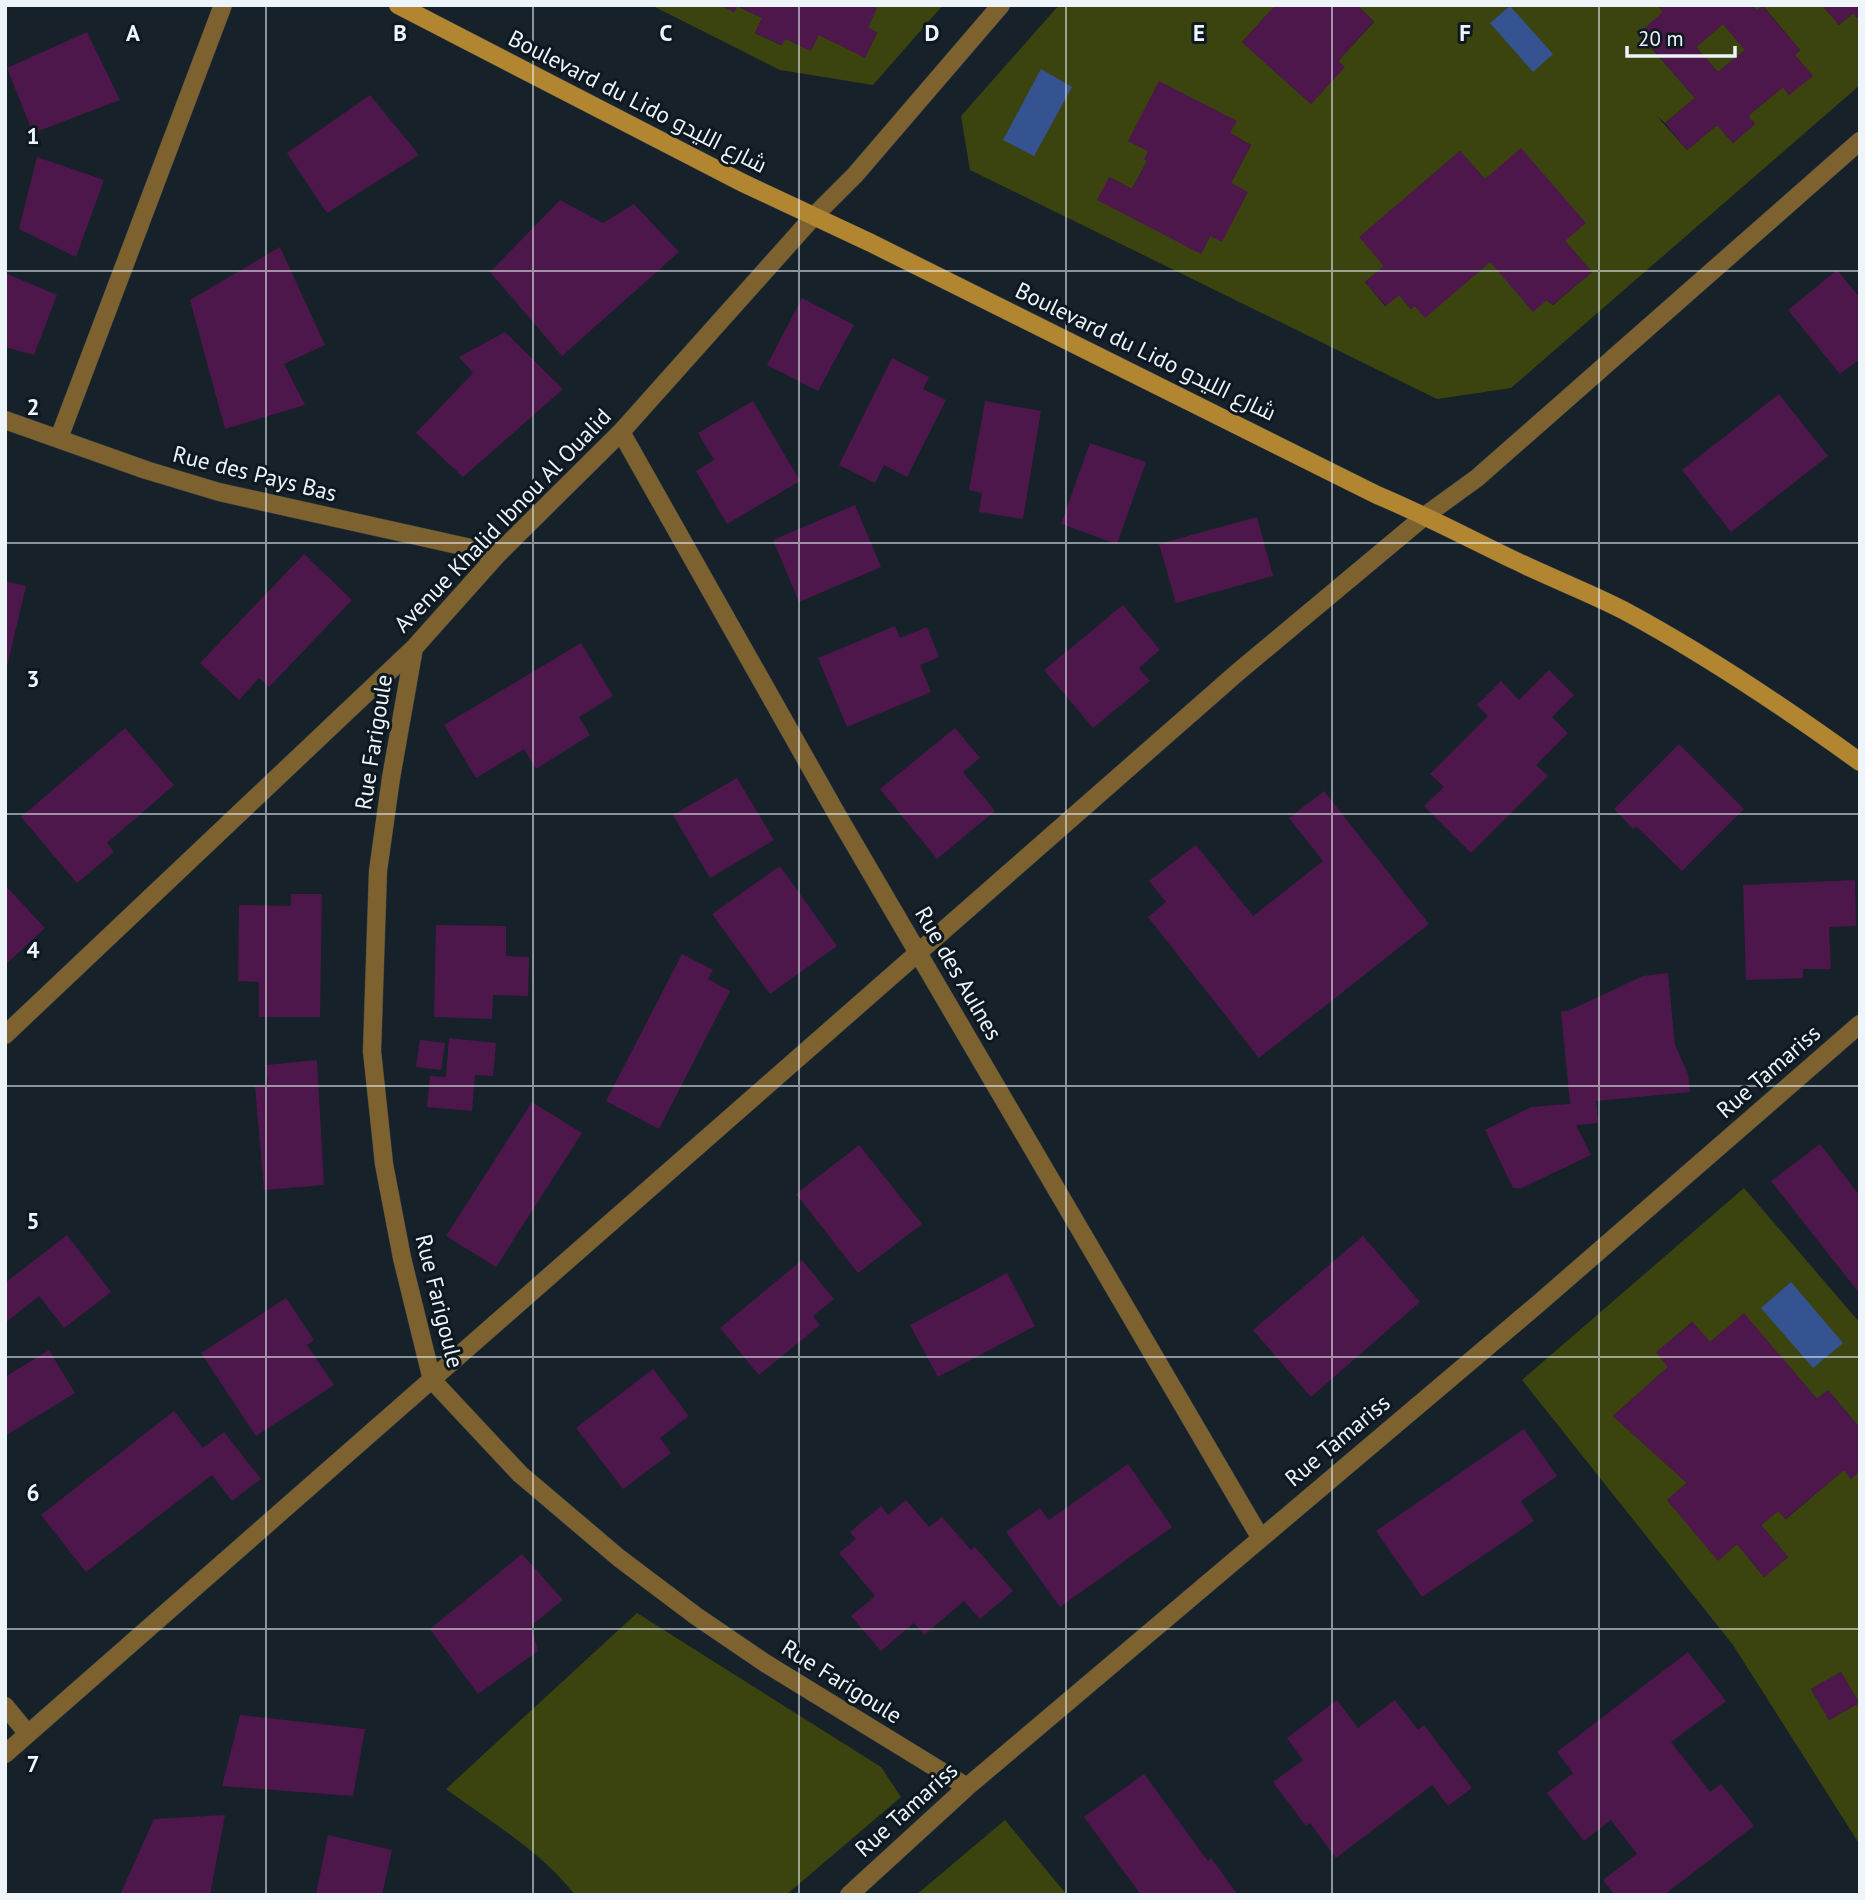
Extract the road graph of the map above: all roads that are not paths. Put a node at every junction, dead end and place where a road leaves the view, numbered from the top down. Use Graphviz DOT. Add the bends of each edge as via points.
graph roads {
  1 [pos="223,5"];
  2 [pos="398,5"];
  3 [pos="1001,5"];
  4 [pos="1860,141"];
  5 [pos="814,216"];
  6 [pos="5,420"];
  7 [pos="621,432"];
  8 [pos="59,438"];
  9 [pos="1426,515"];
  10 [pos="498,554"];
  11 [pos="414,648"];
  12 [pos="1860,762"];
  13 [pos="918,953"];
  14 [pos="1860,1024"];
  15 [pos="5,1035"];
  16 [pos="432,1380"];
  17 [pos="1260,1536"];
  18 [pos="5,1706"];
  19 [pos="28,1734"];
  20 [pos="5,1754"];
  21 [pos="967,1787"];
  22 [pos="849,1895"];
  1 -- 8 [label="street"];
  2 -- 5 [label="main road, Boulevard du Lido شارع الليدو"];
  3 -- 5 [label="street, Avenue Khalid Ibnou Al Oualid"];
  4 -- 9 [label="street" via="1477,478"];
  5 -- 7 [label="street, Avenue Khalid Ibnou Al Oualid"];
  5 -- 9 [label="main road, Boulevard du Lido شارع الليدو" via="1377,495"];
  6 -- 8 [label="street, Rue des Pays Bas"];
  7 -- 10 [label="street, Avenue Khalid Ibnou Al Oualid"];
  7 -- 13 [label="street, Rue des Aulnes"];
  8 -- 10 [label="street, Rue des Pays Bas" via="219,492"];
  9 -- 12 [label="main road, Boulevard du Lido شارع الليدو" via="1622,610 1739,680"];
  9 -- 13 [label="street" via="1238,672"];
  10 -- 11 [label="street, Avenue Khalid Ibnou Al Oualid"];
  11 -- 15 [label="street, Avenue Khalid Ibnou Al Oualid"];
  11 -- 16 [label="street, Rue Farigoule" via="378,872 372,1051 384,1164"];
  13 -- 16 [label="street"];
  13 -- 17 [label="street, Rue des Aulnes"];
  14 -- 17 [label="street, Rue Tamariss" via="1538,1304"];
  16 -- 19 [label="street"];
  16 -- 21 [label="street, Rue Farigoule" via="520,1474 674,1600 765,1663"];
  17 -- 21 [label="street, Rue Tamariss"];
  18 -- 19 [label="street"];
  19 -- 20 [label="street"];
  21 -- 22 [label="street, Rue Tamariss"];
}
